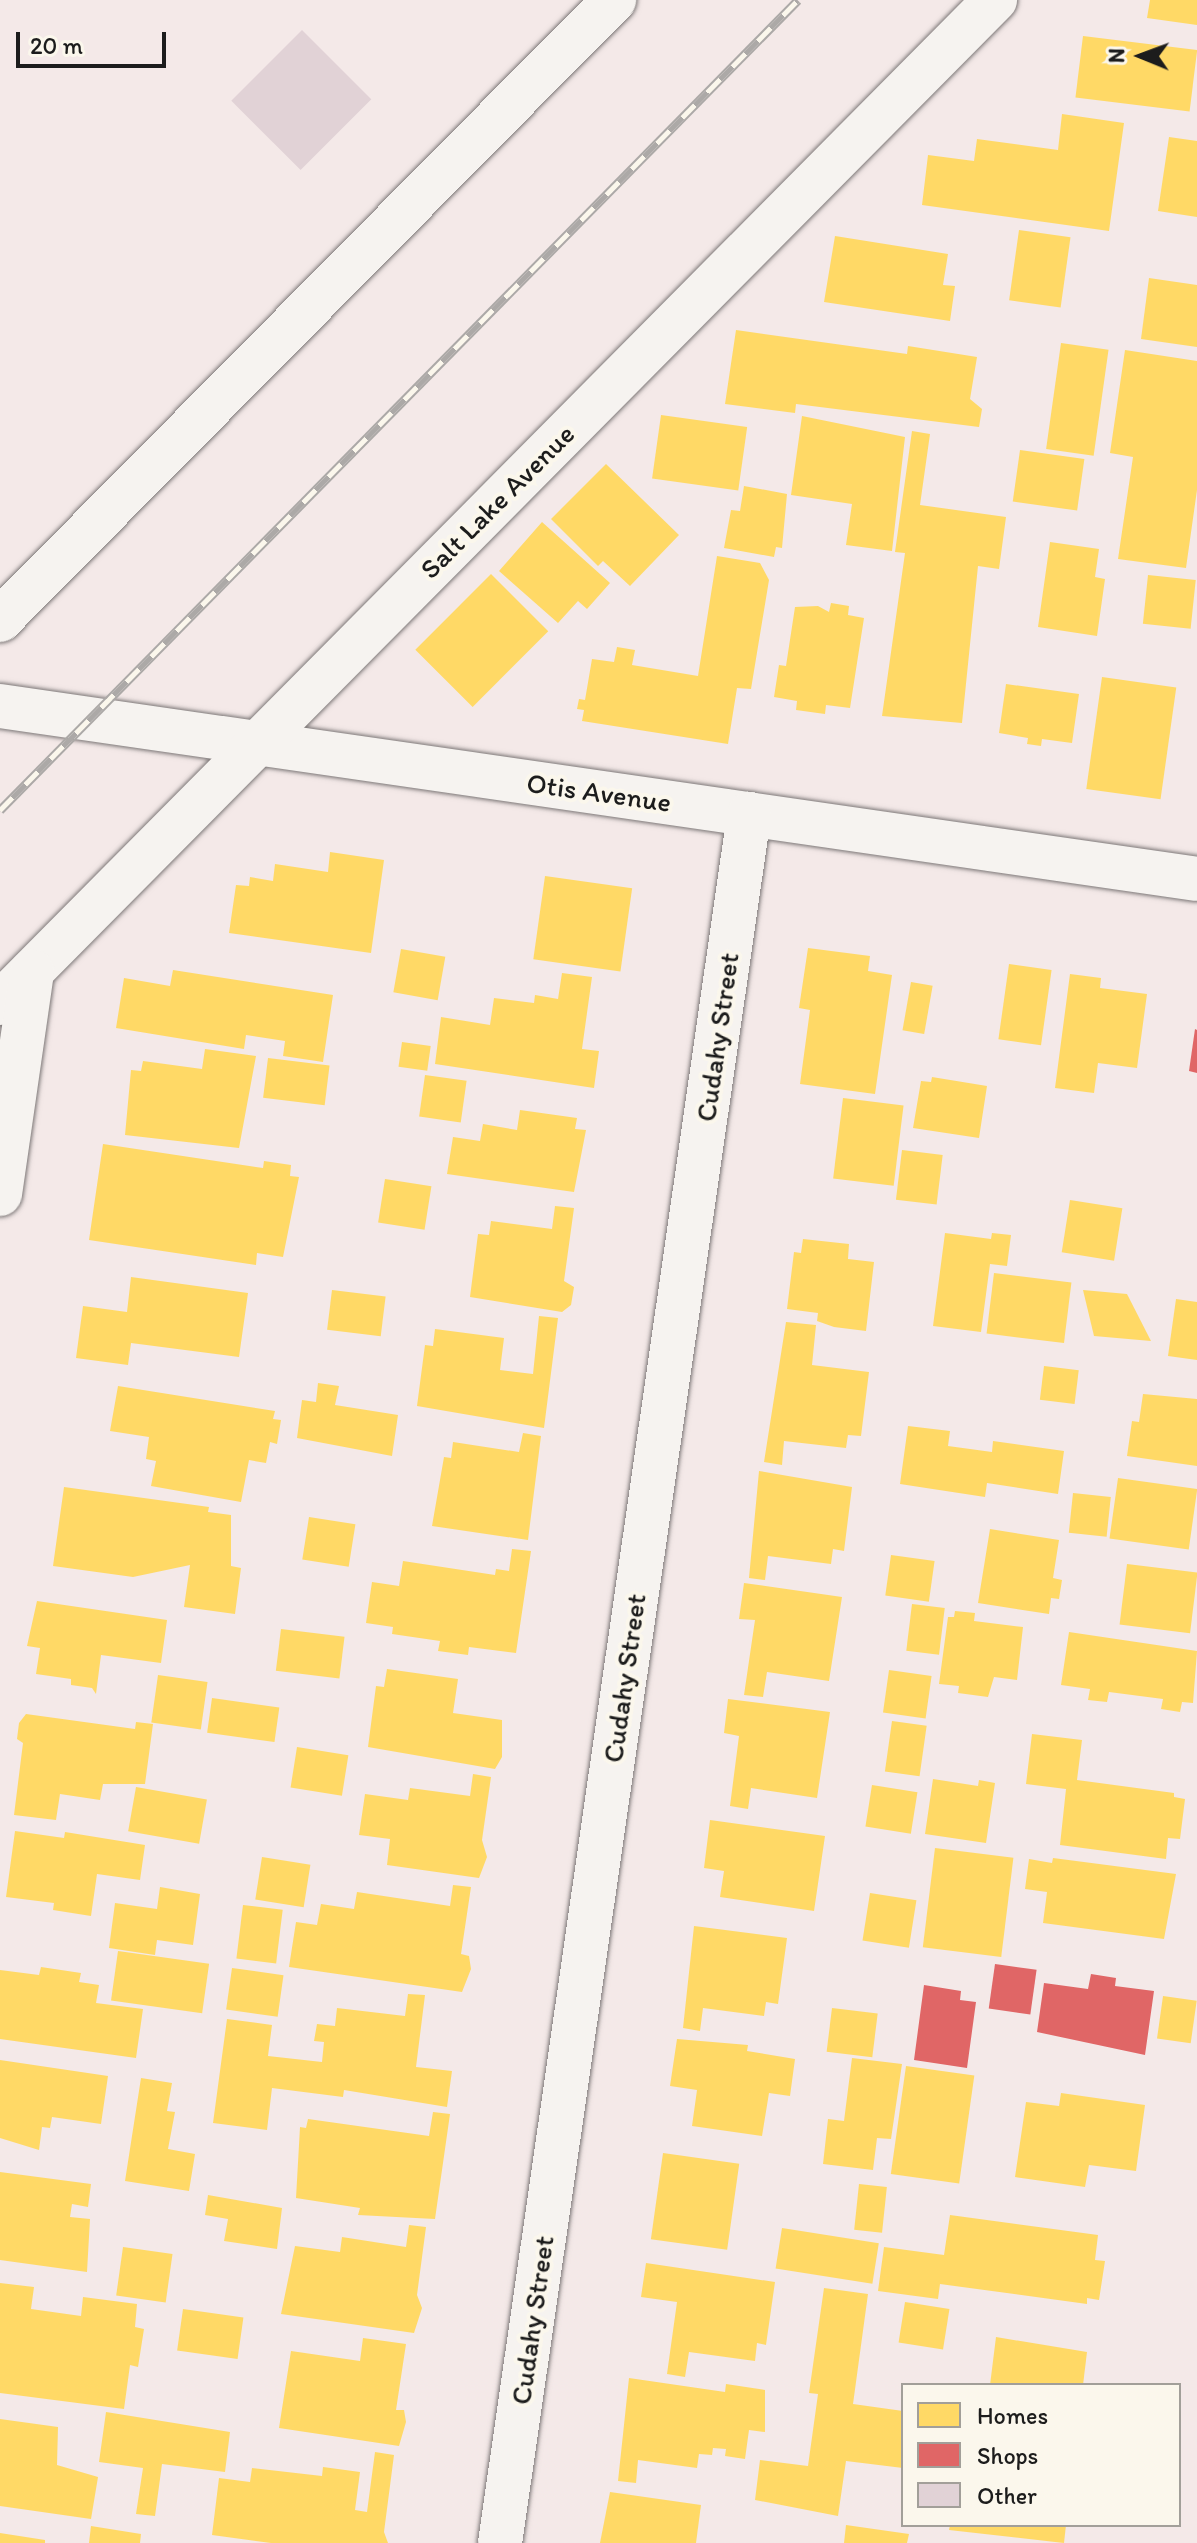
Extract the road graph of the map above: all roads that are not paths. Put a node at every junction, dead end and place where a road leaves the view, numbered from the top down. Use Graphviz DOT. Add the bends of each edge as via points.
graph roads {
  1 [pos="614,0"];
  2 [pos="995,0"];
  3 [pos="0,620"];
  4 [pos="0,706"];
  5 [pos="255,743"];
  6 [pos="749,814"];
  7 [pos="1197,879"];
  8 [pos="32,971"];
  9 [pos="0,1003"];
  10 [pos="0,1194"];
  11 [pos="500,2543"];
  1 -- 3 [label="street"];
  2 -- 5 [label="street, Salt Lake Avenue"];
  4 -- 5 [label="street, Otis Avenue"];
  5 -- 6 [label="street, Otis Avenue"];
  5 -- 8 [label="street, Salt Lake Avenue"];
  6 -- 7 [label="street, Otis Avenue"];
  6 -- 11 [label="street, Cudahy Street"];
  8 -- 9 [label="street, Salt Lake Avenue"];
  8 -- 10 [label="street"];
}
